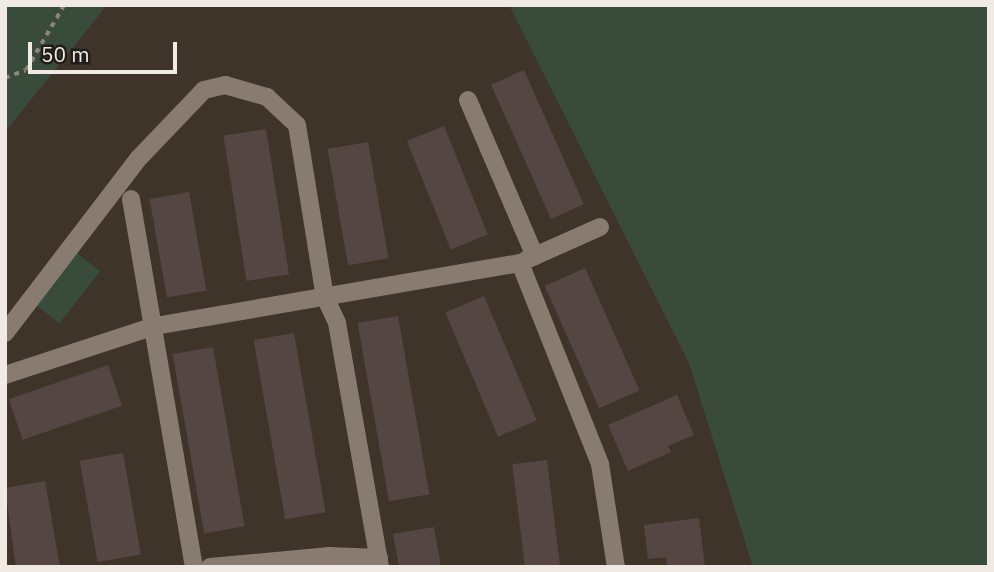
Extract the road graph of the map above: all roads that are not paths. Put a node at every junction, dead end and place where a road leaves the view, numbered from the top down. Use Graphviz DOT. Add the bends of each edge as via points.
graph roads {
  1 [pos="468,100"];
  2 [pos="131,200"];
  3 [pos="600,227"];
  4 [pos="528,259"];
  5 [pos="325,297"];
  6 [pos="155,326"];
  7 [pos="5,333"];
  8 [pos="5,375"];
  9 [pos="379,563"];
  10 [pos="194,567"];
  11 [pos="210,567"];
  12 [pos="615,567"];
  1 -- 4 [label="street"];
  2 -- 6 [label="street"];
  3 -- 4 [label="street"];
  4 -- 5 [label="street"];
  4 -- 12 [label="street" via="600,464"];
  5 -- 6 [label="street"];
  5 -- 7 [label="street" via="297,125 267,97 216,85 204,90 139,158"];
  5 -- 9 [label="street" via="337,323"];
  6 -- 8 [label="street"];
  6 -- 10 [label="street"];
  9 -- 11 [label="street" via="329,556"];
}
